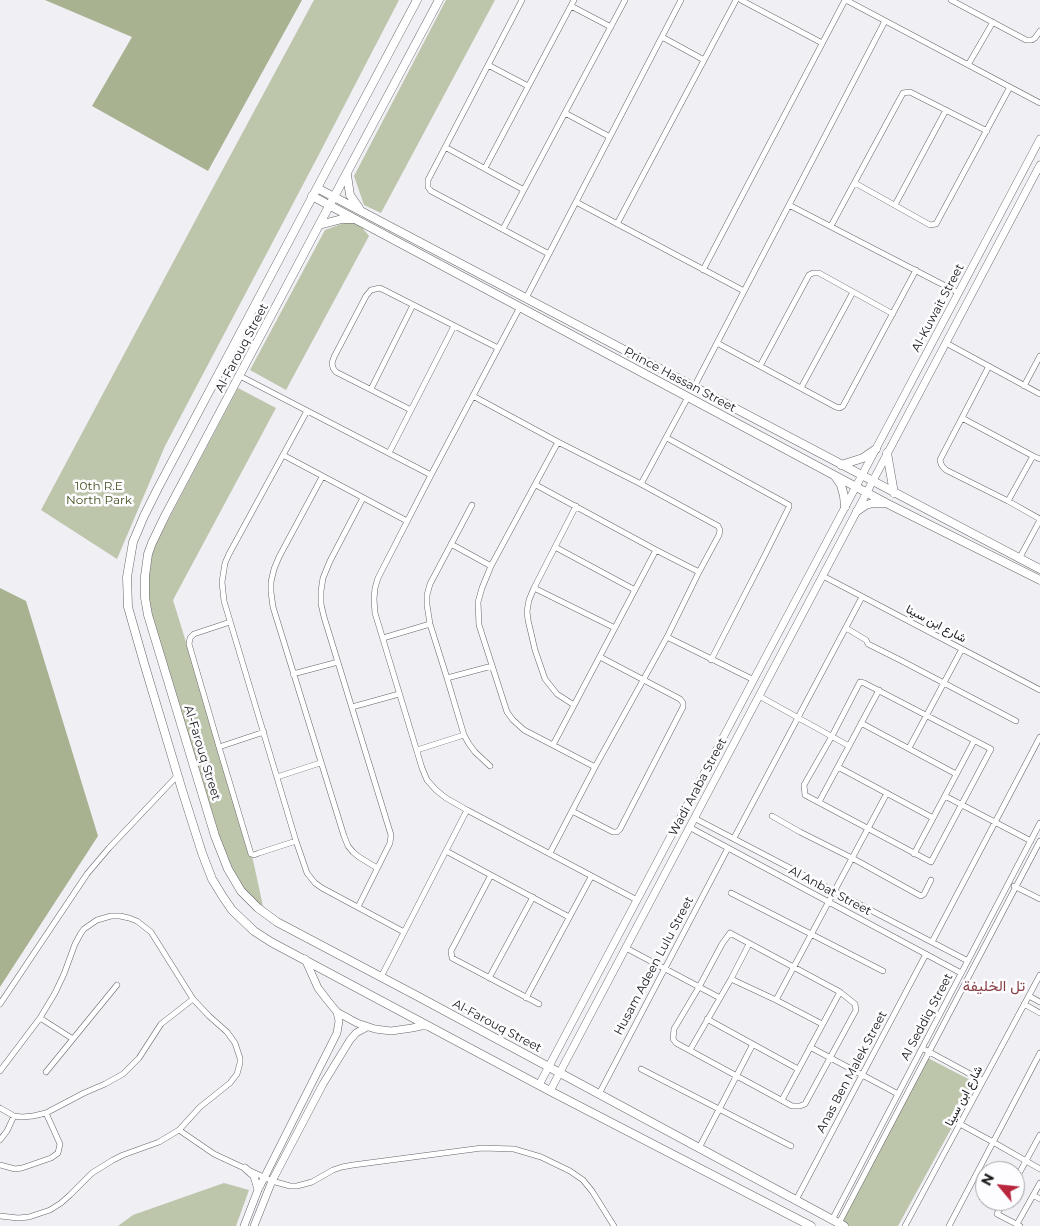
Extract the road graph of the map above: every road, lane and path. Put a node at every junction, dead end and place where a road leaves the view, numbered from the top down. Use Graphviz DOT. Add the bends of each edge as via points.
graph roads {
  1 [pos="417,0"];
  2 [pos="439,0"];
  3 [pos="522,0"];
  4 [pos="625,0"];
  5 [pos="681,0"];
  6 [pos="736,0"];
  7 [pos="741,0"];
  8 [pos="846,0"];
  9 [pos="951,0"];
  10 [pos="573,3"];
  11 [pos="885,21"];
  12 [pos="992,22"];
  13 [pos="611,27"];
  14 [pos="1040,32"];
  15 [pos="662,37"];
  16 [pos="822,43"];
  17 [pos="704,60"];
  18 [pos="488,65"];
  19 [pos="968,65"];
  20 [pos="528,86"];
  21 [pos="1010,87"];
  22 [pos="1040,103"];
  23 [pos="946,110"];
  24 [pos="565,113"];
  25 [pos="987,131"];
  26 [pos="610,137"];
  27 [pos="1040,140"];
  28 [pos="445,147"];
  29 [pos="1040,165"];
  30 [pos="485,168"];
  31 [pos="347,173"];
  32 [pos="854,183"];
  33 [pos="316,188"];
  34 [pos="524,190"];
  35 [pos="312,196"];
  36 [pos="334,197"];
  37 [pos="576,202"];
  38 [pos="329,205"];
  39 [pos="789,205"];
  40 [pos="895,205"];
  41 [pos="362,212"];
  42 [pos="1000,215"];
  43 [pos="355,219"];
  44 [pos="1011,219"];
  45 [pos="617,224"];
  46 [pos="319,225"];
  47 [pos="831,226"];
  48 [pos="503,229"];
  49 [pos="548,254"];
  50 [pos="703,270"];
  51 [pos="916,270"];
  52 [pos="744,291"];
  53 [pos="853,292"];
  54 [pos="959,292"];
  55 [pos="526,298"];
  56 [pos="413,305"];
  57 [pos="520,307"];
  58 [pos="893,314"];
  59 [pos="454,326"];
  60 [pos="717,343"];
  61 [pos="946,343"];
  62 [pos="498,348"];
  63 [pos="1040,356"];
  64 [pos="760,366"];
  65 [pos="989,366"];
  66 [pos="240,376"];
  67 [pos="1024,386"];
  68 [pos="694,387"];
  69 [pos="801,388"];
  70 [pos="371,389"];
  71 [pos="1040,394"];
  72 [pos="473,396"];
  73 [pos="688,397"];
  74 [pos="411,410"];
  75 [pos="307,411"];
  76 [pos="962,418"];
  77 [pos="667,438"];
  78 [pos="558,442"];
  79 [pos="876,448"];
  80 [pos="389,453"];
  81 [pos="887,454"];
  82 [pos="283,455"];
  83 [pos="1033,456"];
  84 [pos="1040,459"];
  85 [pos="841,464"];
  86 [pos="431,475"];
  87 [pos="833,475"];
  88 [pos="862,476"];
  89 [pos="322,477"];
  90 [pos="872,481"];
  91 [pos="641,484"];
  92 [pos="536,485"];
  93 [pos="856,487"];
  94 [pos="866,493"];
  95 [pos="894,493"];
  96 [pos="363,498"];
  97 [pos="1008,501"];
  98 [pos="888,504"];
  99 [pos="472,505"];
  100 [pos="576,506"];
  101 [pos="845,507"];
  102 [pos="857,511"];
  103 [pos="1040,520"];
  104 [pos="407,521"];
  105 [pos="451,544"];
  106 [pos="555,547"];
  107 [pos="656,550"];
  108 [pos="1019,559"];
  109 [pos="491,566"];
  110 [pos="1040,569"];
  111 [pos="699,572"];
  112 [pos="822,576"];
  113 [pos="1040,580"];
  114 [pos="534,588"];
  115 [pos="635,590"];
  116 [pos="862,597"];
  117 [pos="230,622"];
  118 [pos="430,624"];
  119 [pos="615,628"];
  120 [pos="846,628"];
  121 [pos="667,637"];
  122 [pos="383,638"];
  123 [pos="962,649"];
  124 [pos="600,657"];
  125 [pos="711,660"];
  126 [pos="338,662"];
  127 [pos="492,666"];
  128 [pos="294,674"];
  129 [pos="447,678"];
  130 [pos="644,680"];
  131 [pos="754,680"];
  132 [pos="944,683"];
  133 [pos="879,690"];
  134 [pos="1040,690"];
  135 [pos="399,694"];
  136 [pos="759,696"];
  137 [pos="574,705"];
  138 [pos="352,707"];
  139 [pos="926,716"];
  140 [pos="798,718"];
  141 [pos="1016,721"];
  142 [pos="861,723"];
  143 [pos="264,732"];
  144 [pos="725,734"];
  145 [pos="464,735"];
  146 [pos="832,736"];
  147 [pos="1040,737"];
  148 [pos="736,739"];
  149 [pos="974,741"];
  150 [pos="553,745"];
  151 [pos="850,746"];
  152 [pos="218,747"];
  153 [pos="909,748"];
  154 [pos="417,750"];
  155 [pos="320,764"];
  156 [pos="490,766"];
  157 [pos="838,766"];
  158 [pos="595,767"];
  159 [pos="956,774"];
  160 [pos="178,775"];
  161 [pos="277,777"];
  162 [pos="887,793"];
  163 [pos="945,796"];
  164 [pos="819,802"];
  165 [pos="962,804"];
  166 [pos="467,810"];
  167 [pos="572,811"];
  168 [pos="772,816"];
  169 [pos="694,818"];
  170 [pos="933,818"];
  171 [pos="995,822"];
  172 [pos="1040,823"];
  173 [pos="689,827"];
  174 [pos="868,829"];
  175 [pos="734,838"];
  176 [pos="296,840"];
  177 [pos="1031,841"];
  178 [pos="1040,841"];
  179 [pos="728,848"];
  180 [pos="446,851"];
  181 [pos="550,853"];
  182 [pos="914,854"];
  183 [pos="852,858"];
  184 [pos="377,868"];
  185 [pos="491,875"];
  186 [pos="591,877"];
  187 [pos="931,880"];
  188 [pos="1009,883"];
  189 [pos="1016,886"];
  190 [pos="834,891"];
  191 [pos="731,893"];
  192 [pos="533,897"];
  193 [pos="637,900"];
  194 [pos="1040,900"];
  195 [pos="829,902"];
  196 [pos="358,907"];
  197 [pos="570,917"];
  198 [pos="404,932"];
  199 [pos="811,934"];
  200 [pos="932,942"];
  201 [pos="749,944"];
  202 [pos="626,948"];
  203 [pos="926,954"];
  204 [pos="304,959"];
  205 [pos="968,961"];
  206 [pos="794,966"];
  207 [pos="665,968"];
  208 [pos="883,971"];
  209 [pos="961,973"];
  210 [pos="1040,974"];
  211 [pos="381,977"];
  212 [pos="489,978"];
  213 [pos="731,979"];
  214 [pos="117,985"];
  215 [pos="699,987"];
  216 [pos="840,992"];
  217 [pos="1029,996"];
  218 [pos="526,998"];
  219 [pos="720,998"];
  220 [pos="193,999"];
  221 [pos="776,1000"];
  222 [pos="1040,1002"];
  223 [pos="0,1004"];
  224 [pos="539,1004"];
  225 [pos="1024,1004"];
  226 [pos="337,1012"];
  227 [pos="1040,1013"];
  228 [pos="40,1018"];
  229 [pos="707,1019"];
  230 [pos="822,1024"];
  231 [pos="428,1026"];
  232 [pos="368,1027"];
  233 [pos="73,1039"];
  234 [pos="753,1044"];
  235 [pos="810,1048"];
  236 [pos="922,1048"];
  237 [pos="690,1050"];
  238 [pos="929,1052"];
  239 [pos="1040,1053"];
  240 [pos="830,1059"];
  241 [pos="549,1067"];
  242 [pos="641,1069"];
  243 [pos="798,1069"];
  244 [pos="0,1070"];
  245 [pos="46,1072"];
  246 [pos="559,1073"];
  247 [pos="862,1074"];
  248 [pos="737,1075"];
  249 [pos="983,1081"];
  250 [pos="539,1085"];
  251 [pos="550,1091"];
  252 [pos="599,1094"];
  253 [pos="898,1094"];
  254 [pos="782,1100"];
  255 [pos="0,1108"];
  256 [pos="719,1109"];
  257 [pos="46,1113"];
  258 [pos="14,1116"];
  259 [pos="960,1124"];
  260 [pos="179,1130"];
  261 [pos="1040,1135"];
  262 [pos="0,1140"];
  263 [pos="993,1142"];
  264 [pos="791,1146"];
  265 [pos="698,1148"];
  266 [pos="1026,1160"];
  267 [pos="0,1165"];
  268 [pos="245,1168"];
  269 [pos="1040,1169"];
  270 [pos="743,1171"];
  271 [pos="264,1177"];
  272 [pos="272,1181"];
  273 [pos="1040,1183"];
  274 [pos="735,1187"];
  275 [pos="258,1190"];
  276 [pos="1033,1195"];
  277 [pos="1040,1199"];
  278 [pos="796,1200"];
  279 [pos="999,1211"];
  280 [pos="0,1216"];
  281 [pos="838,1223"];
  282 [pos="1018,1225"];
  283 [pos="244,1226"];
  284 [pos="254,1226"];
  285 [pos="614,1226"];
  286 [pos="811,1226"];
  287 [pos="905,1226"];
  288 [pos="949,1226"];
  1 -- 33 [label="main road, Al-Farouq Street"];
  2 -- 31 [label="main road, Al-Farouq Street"];
  3 -- 18 [label="street"];
  4 -- 13 [label="street"];
  5 -- 15 [label="street"];
  6 -- 17 [label="street"];
  7 -- 16 [label="street"];
  8 -- 11 [label="street"];
  8 -- 16 [label="street"];
  9 -- 12 [label="street"];
  10 -- 13 [label="street"];
  10 -- 20 [label="street"];
  11 -- 19 [label="street"];
  11 -- 39 [label="street"];
  12 -- 14 [label="street" via="1030,40"];
  12 -- 19 [label="street"];
  13 -- 24 [label="street"];
  15 -- 17 [label="street"];
  15 -- 26 [label="street"];
  16 -- 50 [label="street"];
  17 -- 45 [label="street"];
  18 -- 20 [label="street"];
  18 -- 28 [label="street"];
  19 -- 21 [label="street"];
  20 -- 30 [label="street"];
  21 -- 22 [label="street"];
  21 -- 25 [label="street"];
  23 -- 25 [label="street"];
  23 -- 32 [label="street" via="910,92 903,93"];
  23 -- 40 [label="street"];
  24 -- 26 [label="street"];
  24 -- 34 [label="street"];
  25 -- 40 [label="street" via="936,224 930,225"];
  26 -- 37 [label="street"];
  27 -- 42 [label="main road, Al-Kuwait Street"];
  28 -- 30 [label="street"];
  28 -- 48 [label="street" via="428,186"];
  29 -- 44 [label="main road, Al-Kuwait Street"];
  30 -- 34 [label="street"];
  31 -- 36 [label="main road, Al-Farouq Street"];
  31 -- 41 [label="main road" via="350,195"];
  32 -- 40 [label="street"];
  32 -- 47 [label="street"];
  33 -- 35 [label="main road, Al-Farouq Street"];
  33 -- 36 [label="main road, Prince Hassan Street"];
  34 -- 48 [label="street"];
  35 -- 38 [label="main road, Prince Hassan Street"];
  35 -- 160 [label="main road, Al-Farouq Street" via="144,516 131,550 127,577 128,607"];
  36 -- 38 [label="main road, Al-Farouq Street"];
  36 -- 41 [label="main road, Prince Hassan Street"];
  37 -- 45 [label="street"];
  37 -- 49 [label="street"];
  38 -- 43 [label="main road, Prince Hassan Street"];
  38 -- 46 [label="main road, Al-Farouq Street"];
  39 -- 47 [label="street"];
  39 -- 52 [label="street"];
  41 -- 55 [label="main road, Prince Hassan Street"];
  42 -- 44 [label="main road"];
  42 -- 54 [label="main road, Al-Kuwait Street"];
  43 -- 46 [label="main road"];
  43 -- 57 [label="main road, Prince Hassan Street"];
  44 -- 61 [label="main road, Al-Kuwait Street"];
  45 -- 50 [label="street"];
  46 -- 66 [label="main road, Al-Farouq Street"];
  47 -- 51 [label="street"];
  48 -- 49 [label="street"];
  49 -- 55 [label="street"];
  50 -- 52 [label="street"];
  51 -- 54 [label="street"];
  51 -- 58 [label="street"];
  52 -- 60 [label="street"];
  53 -- 58 [label="street"];
  53 -- 64 [label="street" via="819,273 809,275"];
  53 -- 69 [label="street"];
  54 -- 79 [label="main road, Al-Kuwait Street"];
  55 -- 68 [label="main road, Prince Hassan Street"];
  56 -- 59 [label="street"];
  56 -- 70 [label="street"];
  56 -- 70 [label="street" via="380,288 370,290 334,357 332,363 336,372"];
  57 -- 62 [label="street"];
  57 -- 73 [label="main road, Prince Hassan Street"];
  58 -- 69 [label="street" via="844,406 836,407"];
  59 -- 62 [label="street"];
  59 -- 74 [label="street"];
  60 -- 64 [label="street"];
  60 -- 68 [label="street"];
  61 -- 65 [label="street"];
  61 -- 81 [label="main road, Al-Kuwait Street"];
  62 -- 72 [label="street"];
  63 -- 67 [label="street"];
  64 -- 69 [label="street"];
  65 -- 67 [label="street"];
  65 -- 76 [label="street"];
  66 -- 75 [label="street"];
  66 -- 211 [label="main road, Al-Farouq Street" via="152,543 145,576 148,615 215,836 234,880 266,915"];
  67 -- 71 [label="street"];
  68 -- 85 [label="main road, Prince Hassan Street"];
  70 -- 74 [label="street"];
  72 -- 78 [label="street"];
  72 -- 86 [label="street"];
  73 -- 77 [label="street"];
  73 -- 87 [label="main road, Prince Hassan Street"];
  74 -- 80 [label="street"];
  75 -- 80 [label="street"];
  75 -- 82 [label="street"];
  76 -- 83 [label="street"];
  76 -- 97 [label="street" via="940,460 941,464 946,470"];
  77 -- 91 [label="street"];
  77 -- 125 [label="street" via="789,505"];
  78 -- 91 [label="street"];
  78 -- 92 [label="street"];
  79 -- 85 [label="main road" via="863,458"];
  79 -- 88 [label="main road, Al-Kuwait Street"];
  80 -- 86 [label="street"];
  81 -- 90 [label="main road, Al-Kuwait Street"];
  81 -- 95 [label="main road"];
  82 -- 89 [label="street"];
  82 -- 117 [label="street" via="225,563 222,591"];
  83 -- 84 [label="street"];
  83 -- 97 [label="street"];
  85 -- 88 [label="main road, Prince Hassan Street"];
  86 -- 104 [label="street"];
  87 -- 93 [label="main road, Prince Hassan Street"];
  87 -- 101 [label="main road" via="839,481"];
  88 -- 90 [label="main road, Prince Hassan Street"];
  88 -- 93 [label="main road, Al-Kuwait Street"];
  89 -- 96 [label="street"];
  89 -- 128 [label="street" via="279,557 271,582 273,607"];
  90 -- 94 [label="main road, Al-Kuwait Street"];
  90 -- 95 [label="main road, Prince Hassan Street"];
  91 -- 111 [label="street" via="718,526 720,535"];
  92 -- 100 [label="street"];
  92 -- 109 [label="street"];
  93 -- 94 [label="main road, Prince Hassan Street"];
  93 -- 101 [label="main road, Wadi Araba Street"];
  94 -- 98 [label="main road, Prince Hassan Street"];
  94 -- 102 [label="main road, Wadi Araba Street"];
  95 -- 108 [label="main road, Prince Hassan Street"];
  96 -- 104 [label="street"];
  96 -- 126 [label="street" via="323,578 321,604"];
  97 -- 103 [label="street"];
  98 -- 102 [label="main road" via="873,503"];
  98 -- 113 [label="main road, Prince Hassan Street"];
  99 -- 105 [label="street"];
  100 -- 106 [label="street"];
  100 -- 107 [label="street"];
  101 -- 131 [label="main road, Wadi Araba Street"];
  102 -- 112 [label="main road, Wadi Araba Street"];
  103 -- 108 [label="street"];
  104 -- 122 [label="street" via="375,588 375,613"];
  105 -- 109 [label="street"];
  105 -- 118 [label="street" via="427,595"];
  106 -- 114 [label="street"];
  106 -- 115 [label="street"];
  107 -- 111 [label="street"];
  107 -- 115 [label="street"];
  108 -- 110 [label="main road, Prince Hassan Street"];
  109 -- 127 [label="street" via="478,602 478,612 479,626"];
  111 -- 121 [label="street"];
  112 -- 116 [label="street, شارع ابن سينا"];
  112 -- 136 [label="main road, Wadi Araba Street"];
  114 -- 119 [label="street"];
  114 -- 137 [label="street" via="529,600 528,620 544,678 557,694"];
  115 -- 119 [label="street"];
  116 -- 120 [label="street"];
  116 -- 123 [label="street, شارع ابن سينا"];
  117 -- 143 [label="street"];
  117 -- 152 [label="street" via="194,634 189,644"];
  118 -- 122 [label="street"];
  118 -- 129 [label="street"];
  119 -- 124 [label="street"];
  120 -- 132 [label="street" via="868,644"];
  120 -- 140 [label="street"];
  121 -- 125 [label="street"];
  121 -- 130 [label="street"];
  122 -- 135 [label="street"];
  123 -- 132 [label="street"];
  123 -- 134 [label="street, شارع ابن سينا"];
  124 -- 130 [label="street"];
  124 -- 137 [label="street"];
  125 -- 131 [label="street"];
  126 -- 128 [label="street"];
  126 -- 138 [label="street"];
  127 -- 129 [label="street"];
  127 -- 150 [label="street" via="507,712 513,720 524,730"];
  128 -- 155 [label="street"];
  129 -- 145 [label="street"];
  130 -- 158 [label="street"];
  130 -- 167 [label="street" via="680,700 683,708 620,829 613,832"];
  131 -- 144 [label="main road, Wadi Araba Street"];
  132 -- 139 [label="street"];
  132 -- 141 [label="street"];
  133 -- 139 [label="street"];
  133 -- 142 [label="street"];
  133 -- 146 [label="street" via="860,682"];
  135 -- 138 [label="street"];
  135 -- 154 [label="street"];
  136 -- 140 [label="street"];
  136 -- 148 [label="main road, Wadi Araba Street"];
  137 -- 150 [label="street"];
  138 -- 184 [label="street" via="391,835"];
  139 -- 149 [label="street"];
  139 -- 153 [label="street"];
  140 -- 146 [label="street"];
  140 -- 175 [label="street"];
  142 -- 151 [label="street"];
  142 -- 153 [label="street"];
  143 -- 152 [label="street"];
  143 -- 161 [label="street"];
  144 -- 148 [label="main road"];
  144 -- 193 [label="main road, Wadi Araba Street"];
  145 -- 154 [label="street"];
  145 -- 156 [label="street" via="468,744"];
  146 -- 151 [label="street"];
  146 -- 164 [label="street" via="804,785 805,795"];
  147 -- 171 [label="street"];
  148 -- 169 [label="main road, Wadi Araba Street"];
  149 -- 159 [label="street"];
  149 -- 165 [label="street" via="991,750"];
  150 -- 158 [label="street"];
  151 -- 157 [label="street"];
  152 -- 176 [label="street" via="252,854"];
  153 -- 159 [label="street"];
  154 -- 166 [label="street" via="422,768 436,790"];
  155 -- 161 [label="street"];
  155 -- 184 [label="street" via="348,846"];
  157 -- 162 [label="street"];
  157 -- 164 [label="street"];
  158 -- 167 [label="street"];
  159 -- 163 [label="street"];
  160 -- 204 [label="main road, Al-Farouq Street" via="212,879 223,897 254,931"];
  160 -- 223 [label="street" via="87,874"];
  161 -- 176 [label="street"];
  162 -- 170 [label="street"];
  162 -- 174 [label="street"];
  163 -- 165 [label="street"];
  163 -- 170 [label="street"];
  164 -- 174 [label="street"];
  165 -- 171 [label="street"];
  165 -- 182 [label="street" via="931,862"];
  166 -- 180 [label="street"];
  166 -- 181 [label="street"];
  167 -- 181 [label="street"];
  168 -- 183 [label="street"];
  169 -- 173 [label="main road, Wadi Araba Street"];
  169 -- 175 [label="street, Al Anbat Street"];
  170 -- 182 [label="street"];
  171 -- 177 [label="street"];
  171 -- 200 [label="street"];
  172 -- 177 [label="street, Al Seddiq Street"];
  173 -- 179 [label="street, Al Anbat Street"];
  173 -- 202 [label="main road, Wadi Araba Street"];
  174 -- 182 [label="street"];
  174 -- 183 [label="street"];
  175 -- 190 [label="street, Al Anbat Street"];
  176 -- 196 [label="street" via="311,879"];
  177 -- 188 [label="street, Al Seddiq Street"];
  178 -- 189 [label="street, Al Seddiq Street"];
  179 -- 195 [label="street, Al Anbat Street"];
  179 -- 207 [label="street, Husam Adeen Lulu Street"];
  180 -- 185 [label="street"];
  180 -- 198 [label="street"];
  181 -- 186 [label="street"];
  183 -- 187 [label="street" via="919,895 924,894"];
  183 -- 190 [label="street"];
  184 -- 196 [label="street"];
  185 -- 192 [label="street"];
  185 -- 212 [label="street" via="451,951 452,958"];
  186 -- 193 [label="street"];
  186 -- 197 [label="street"];
  188 -- 189 [label="street"];
  188 -- 205 [label="street, Al Seddiq Street"];
  189 -- 194 [label="street"];
  189 -- 238 [label="street, Al Seddiq Street"];
  190 -- 195 [label="street"];
  190 -- 200 [label="street, Al Anbat Street"];
  191 -- 199 [label="street"];
  192 -- 197 [label="street"];
  192 -- 212 [label="street"];
  193 -- 241 [label="main road, Wadi Araba Street"];
  195 -- 199 [label="street"];
  195 -- 203 [label="street, Al Anbat Street"];
  196 -- 198 [label="street"];
  197 -- 218 [label="street"];
  198 -- 211 [label="street"];
  199 -- 206 [label="street"];
  199 -- 208 [label="street"];
  200 -- 205 [label="street, Al Anbat Street"];
  201 -- 206 [label="street"];
  201 -- 213 [label="street"];
  201 -- 215 [label="street" via="730,933"];
  202 -- 207 [label="street"];
  202 -- 246 [label="main road, Wadi Araba Street"];
  203 -- 209 [label="street, Al Anbat Street"];
  203 -- 247 [label="street, Anas Ben Malek Street"];
  204 -- 226 [label="main road" via="318,988"];
  204 -- 231 [label="main road, Al-Farouq Street"];
  205 -- 209 [label="street, Al Seddiq Street"];
  206 -- 216 [label="street"];
  206 -- 221 [label="street"];
  207 -- 215 [label="street"];
  207 -- 252 [label="street, Husam Adeen Lulu Street"];
  209 -- 236 [label="street, Al Seddiq Street"];
  210 -- 217 [label="street, شارع ابن سينا"];
  211 -- 241 [label="main road, Al-Farouq Street"];
  212 -- 218 [label="street"];
  213 -- 219 [label="street"];
  213 -- 221 [label="street"];
  214 -- 233 [label="street"];
  215 -- 219 [label="street"];
  215 -- 237 [label="street" via="673,1034 676,1043"];
  216 -- 230 [label="street"];
  216 -- 240 [label="street" via="855,1004 856,1010"];
  217 -- 222 [label="street"];
  217 -- 225 [label="street, شارع ابن سينا"];
  218 -- 224 [label="street"];
  219 -- 229 [label="street"];
  220 -- 228 [label="street" via="151,932 137,921 111,916 97,920 81,933 55,993"];
  220 -- 257 [label="street" via="162,1024 139,1058 123,1074"];
  220 -- 260 [label="street" via="235,1043 240,1064 230,1083 206,1101"];
  221 -- 230 [label="street"];
  225 -- 227 [label="street"];
  225 -- 249 [label="street, شارع ابن سينا"];
  226 -- 232 [label="main road"];
  226 -- 271 [label="main road" via="337,1034"];
  228 -- 233 [label="street"];
  228 -- 244 [label="street"];
  229 -- 234 [label="street"];
  229 -- 237 [label="street"];
  230 -- 235 [label="street"];
  231 -- 232 [label="main road" via="391,1031"];
  231 -- 250 [label="main road, Al-Farouq Street"];
  232 -- 272 [label="main road" via="344,1047"];
  233 -- 245 [label="street"];
  234 -- 243 [label="street"];
  234 -- 248 [label="street"];
  235 -- 240 [label="street"];
  235 -- 243 [label="street"];
  236 -- 238 [label="street"];
  236 -- 253 [label="street, Al Seddiq Street"];
  237 -- 248 [label="street"];
  238 -- 249 [label="street"];
  238 -- 281 [label="street, Al Seddiq Street"];
  239 -- 263 [label="street"];
  240 -- 247 [label="street"];
  240 -- 254 [label="street" via="805,1104 792,1106"];
  241 -- 246 [label="main road, Al-Farouq Street"];
  241 -- 250 [label="main road, Wadi Araba Street"];
  242 -- 256 [label="street"];
  243 -- 254 [label="street"];
  246 -- 251 [label="main road, Wadi Araba Street"];
  246 -- 252 [label="main road, Al-Farouq Street"];
  247 -- 253 [label="street"];
  247 -- 278 [label="street, Anas Ben Malek Street"];
  248 -- 254 [label="street"];
  248 -- 256 [label="street"];
  249 -- 259 [label="street, شارع ابن سينا"];
  250 -- 251 [label="main road, Al-Farouq Street"];
  251 -- 274 [label="main road, Al-Farouq Street"];
  252 -- 265 [label="main road, Al-Farouq Street"];
  253 -- 281 [label="street, Al Seddiq Street"];
  255 -- 258 [label="street"];
  256 -- 264 [label="street"];
  256 -- 265 [label="street"];
  257 -- 258 [label="street"];
  257 -- 267 [label="street" via="60,1144 58,1153 22,1168"];
  258 -- 262 [label="street"];
  259 -- 263 [label="street"];
  259 -- 287 [label="street, شارع ابن سينا"];
  260 -- 268 [label="street" via="214,1154"];
  260 -- 280 [label="street" via="92,1173 70,1196 50,1210 18,1218"];
  261 -- 266 [label="street"];
  263 -- 266 [label="street"];
  263 -- 288 [label="street"];
  265 -- 270 [label="main road, Al-Farouq Street"];
  266 -- 269 [label="street"];
  268 -- 271 [label="street"];
  268 -- 275 [label="main road" via="254,1176"];
  270 -- 274 [label="main road"];
  270 -- 278 [label="main road, Al-Farouq Street"];
  271 -- 272 [label="street"];
  271 -- 275 [label="main road"];
  272 -- 284 [label="main road"];
  272 -- 285 [label="street" via="297,1186 347,1166 482,1148 514,1149 542,1157 583,1180"];
  273 -- 276 [label="street"];
  274 -- 286 [label="main road, Al-Farouq Street"];
  275 -- 283 [label="main road"];
  276 -- 277 [label="street"];
  276 -- 282 [label="street"];
  278 -- 281 [label="main road, Al-Farouq Street"];
  279 -- 282 [label="street" via="997,1214"];
}
